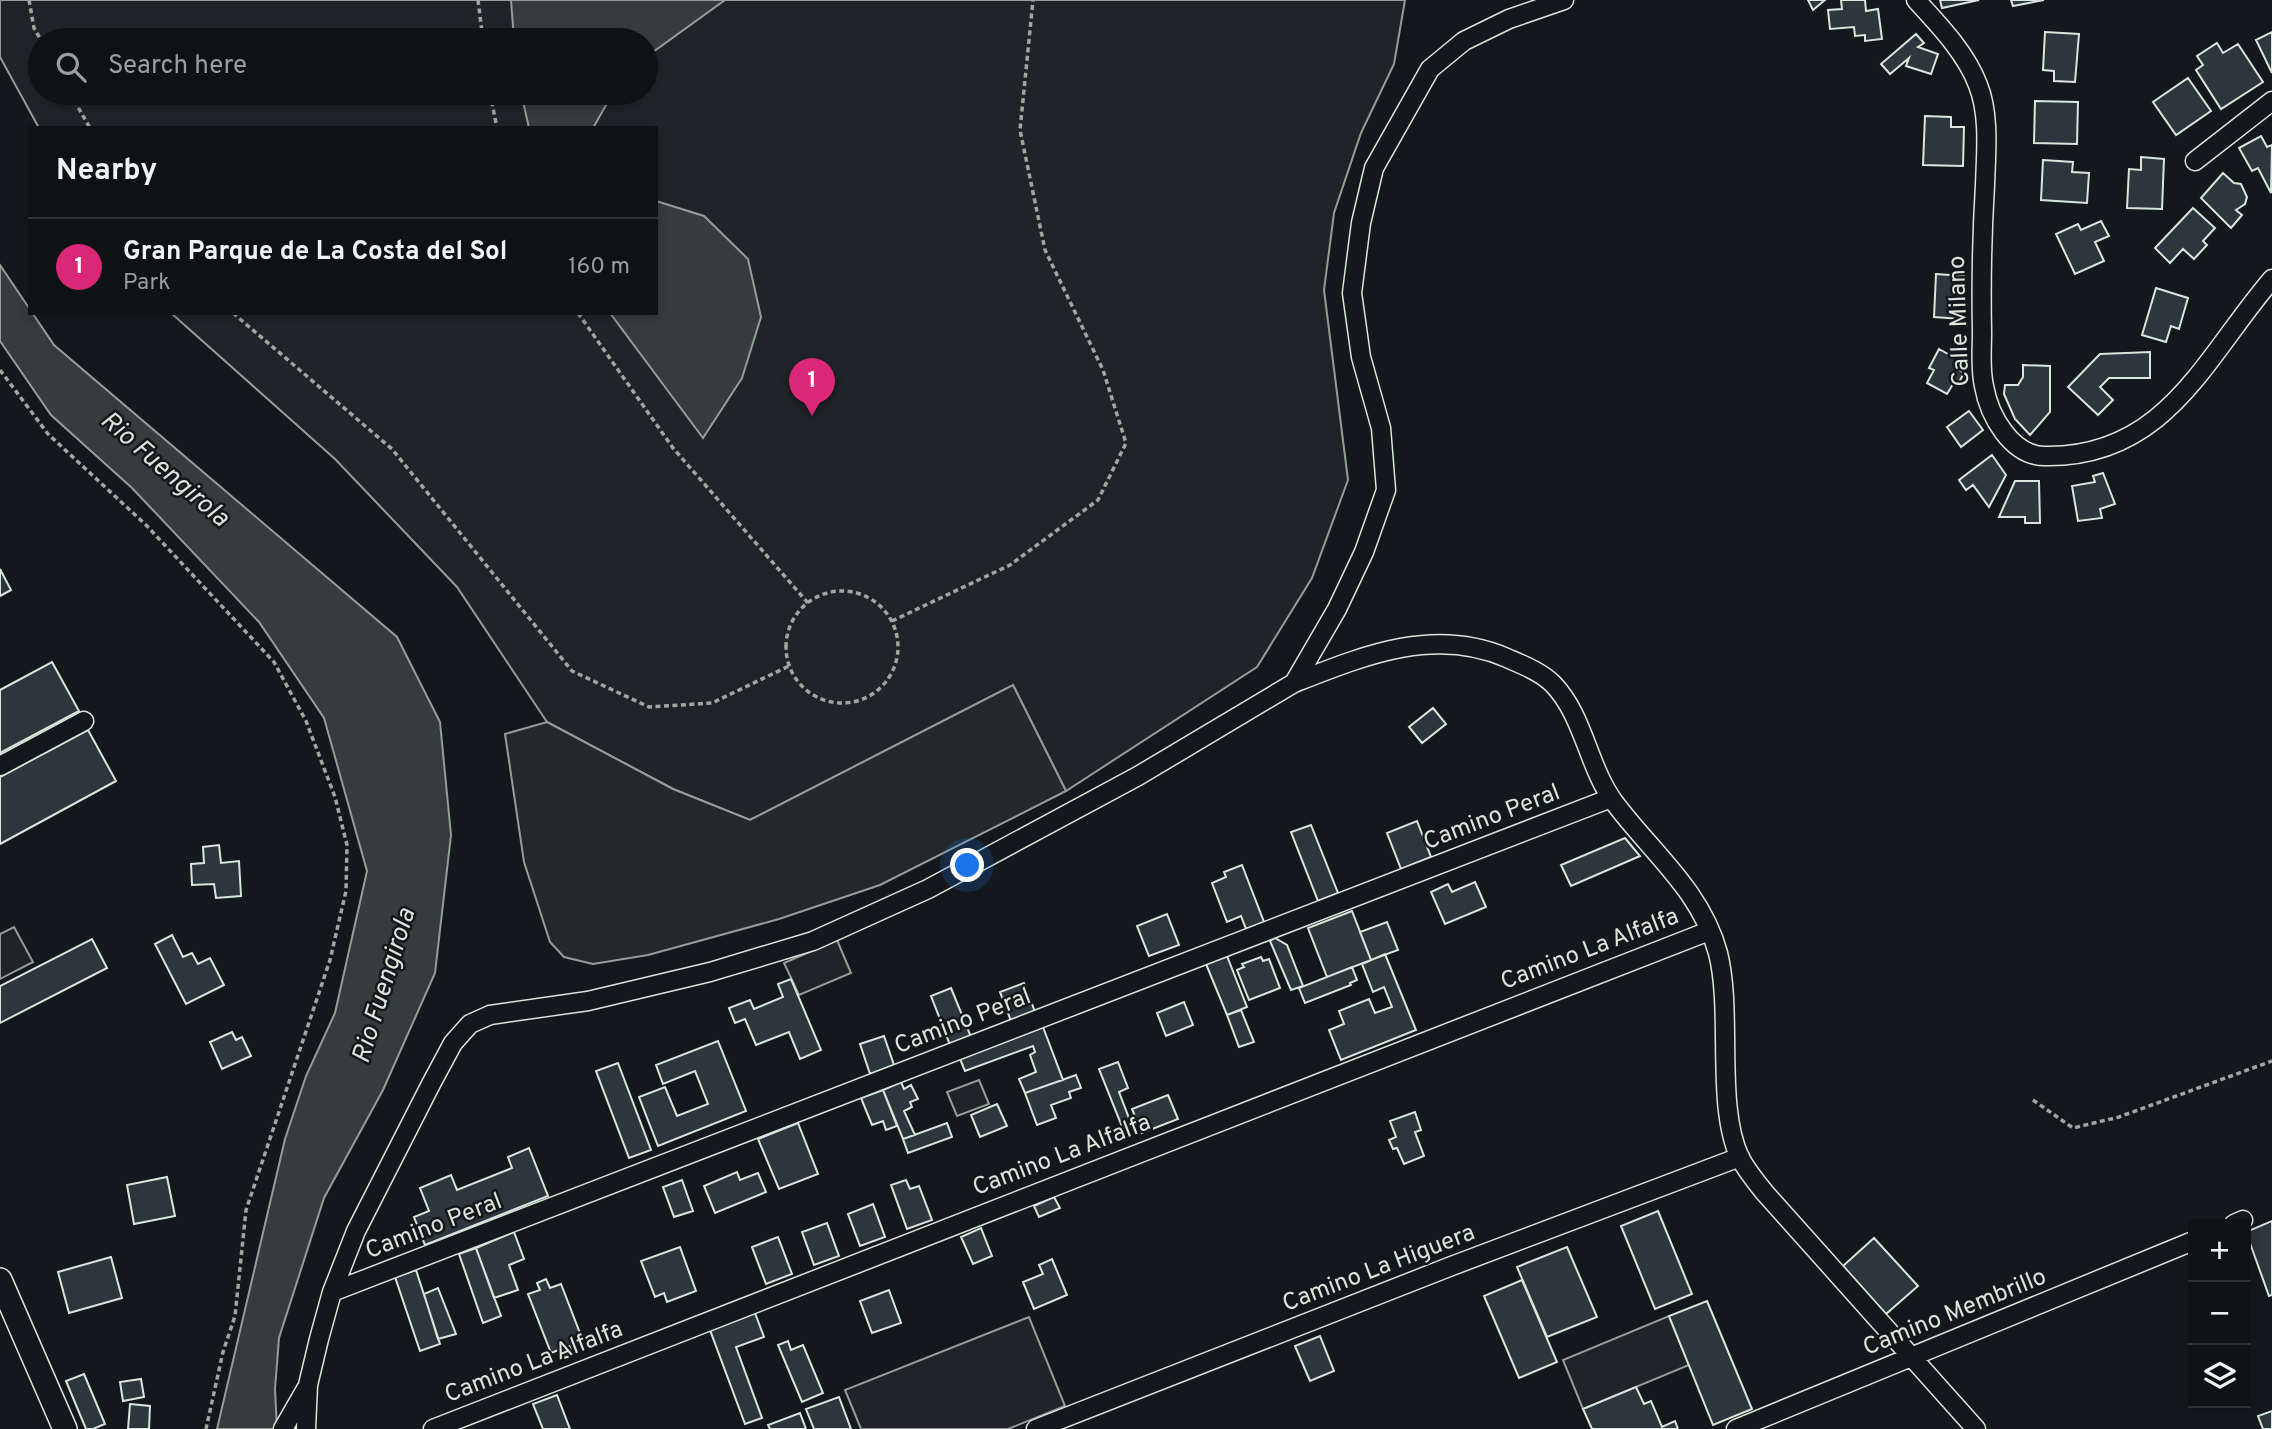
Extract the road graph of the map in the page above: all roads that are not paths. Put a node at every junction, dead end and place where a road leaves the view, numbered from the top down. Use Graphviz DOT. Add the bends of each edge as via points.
graph roads {
  1 [pos="1564,0"];
  2 [pos="1916,0"];
  3 [pos="2272,100"];
  4 [pos="2195,160"];
  5 [pos="2272,279"];
  6 [pos="1294,684"];
  7 [pos="85,721"];
  8 [pos="0,766"];
  9 [pos="1611,798"];
  10 [pos="1709,930"];
  11 [pos="1740,1157"];
  12 [pos="2188,1243"];
  13 [pos="1,1284"];
  14 [pos="332,1292"];
  15 [pos="1912,1357"];
  16 [pos="308,1385"];
  17 [pos="65,1429"];
  18 [pos="284,1429"];
  19 [pos="306,1429"];
  20 [pos="433,1429"];
  21 [pos="1036,1429"];
  22 [pos="1735,1429"];
  23 [pos="1976,1429"];
  1 -- 6 [label="street" via="1464,41 1430,69 1374,167 1352,293 1361,358 1381,428 1386,489 1338,609"];
  2 -- 5 [label="street, Calle Milano" via="1965,57 1979,86 1986,132 1983,385 1996,422 2017,446 2040,456 2073,456 2106,447 2167,411 2199,378"];
  3 -- 4 [label="street"];
  6 -- 9 [label="street" via="1366,654 1402,647 1435,643 1495,652 1529,667 1553,685"];
  6 -- 14 [label="street" via="1138,776 928,888 813,941 710,972 588,1001 490,1015 470,1024 431,1083 356,1231"];
  7 -- 8 [label="street"];
  9 -- 10 [label="street" via="1692,896"];
  9 -- 14 [label="street, Camino Peral"];
  10 -- 11 [label="street" via="1722,983 1730,1115"];
  10 -- 20 [label="street, Camino La Alfalfa"];
  11 -- 15 [label="street" via="1765,1193"];
  11 -- 21 [label="street, Camino La Higuera"];
  12 -- 15 [label="street, Camino Membrillo"];
  13 -- 17 [label="street"];
  14 -- 16 [label="street"];
  15 -- 22 [label="street, Camino Membrillo"];
  15 -- 23 [label="street"];
  16 -- 18 [label="street"];
  16 -- 19 [label="street"];
}
